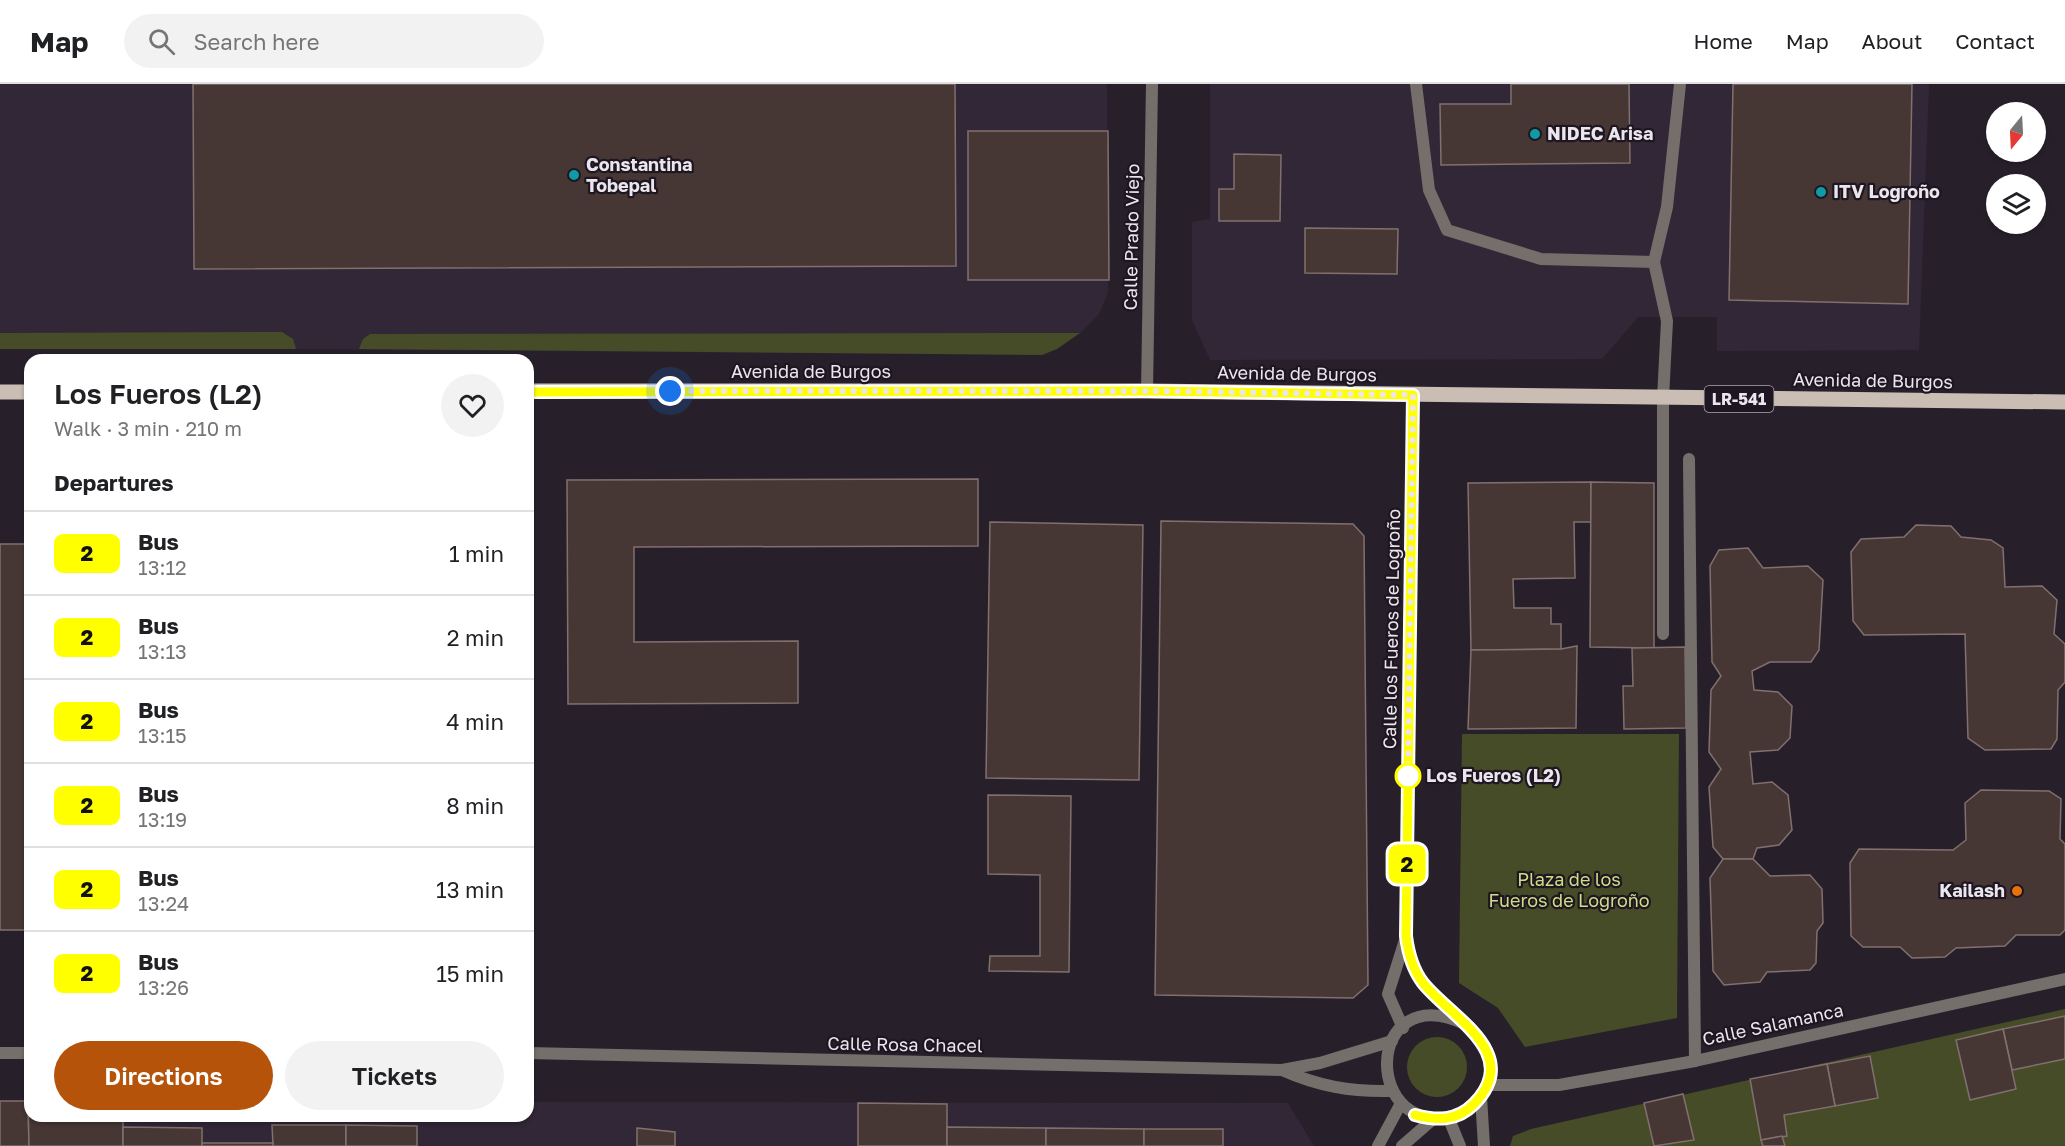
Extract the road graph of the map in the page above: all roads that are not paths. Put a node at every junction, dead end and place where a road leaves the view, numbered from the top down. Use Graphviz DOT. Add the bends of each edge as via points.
graph roads {
  1 [pos="1152,84"];
  2 [pos="1416,84"];
  3 [pos="1680,84"];
  4 [pos="1654,262"];
  5 [pos="1148,391"];
  6 [pos="0,392"];
  7 [pos="24,392"];
  8 [pos="534,392"];
  9 [pos="1413,395"];
  10 [pos="1663,398"];
  11 [pos="2065,402"];
  12 [pos="1689,459"];
  13 [pos="1663,634"];
  14 [pos="1406,936"];
  15 [pos="2065,979"];
  16 [pos="1467,1025"];
  17 [pos="1403,1028"];
  18 [pos="1392,1041"];
  19 [pos="0,1053"];
  20 [pos="24,1053"];
  21 [pos="534,1053"];
  22 [pos="1695,1061"];
  23 [pos="1282,1070"];
  24 [pos="1487,1085"];
  25 [pos="1390,1091"];
  26 [pos="1481,1097"];
  27 [pos="1400,1105"];
  28 [pos="1449,1119"];
  29 [pos="1432,1120"];
  30 [pos="1377,1146"];
  31 [pos="1402,1146"];
  32 [pos="1460,1146"];
  33 [pos="1484,1146"];
  1 -- 5 [label="street, Calle Prado Viejo"];
  2 -- 4 [label="street" via="1429,190 1447,230 1541,259"];
  3 -- 4 [label="street" via="1668,207"];
  4 -- 10 [label="street" via="1667,321"];
  5 -- 8 [label="main road, Avenida de Burgos / LR-541"];
  5 -- 9 [label="main road, Avenida de Burgos / LR-541"];
  6 -- 7 [label="main road"];
  9 -- 10 [label="main road, Avenida de Burgos / LR-541"];
  9 -- 14 [label="street, Calle los Fueros de Logroño"];
  10 -- 11 [label="main road, Avenida de Burgos / LR-541"];
  10 -- 13 [label="street"];
  12 -- 22 [label="street"];
  14 -- 16 [label="street, Calle los Fueros de Logroño" via="1408,953 1422,982"];
  14 -- 17 [label="street, Calle los Fueros de Logroño" via="1388,994"];
  15 -- 22 [label="street, Calle Salamanca"];
  16 -- 17 [label="street" via="1451,1017 1434,1015"];
  16 -- 24 [label="street" via="1479,1036 1487,1052"];
  17 -- 18 [label="street"];
  18 -- 23 [label="street, Calle Rosa Chacel"];
  18 -- 25 [label="street" via="1385,1066"];
  19 -- 20 [label="street"];
  21 -- 23 [label="street, Calle Rosa Chacel"];
  22 -- 24 [label="street, Calle Salamanca" via="1558,1085"];
  23 -- 25 [label="street, Calle Rosa Chacel" via="1306,1081 1354,1092"];
  24 -- 26 [label="street"];
  25 -- 27 [label="street"];
  26 -- 28 [label="street" via="1467,1111"];
  26 -- 33 [label="street"];
  27 -- 29 [label="street"];
  27 -- 30 [label="street"];
  28 -- 29 [label="street"];
  28 -- 32 [label="street"];
  29 -- 31 [label="street"];
}
